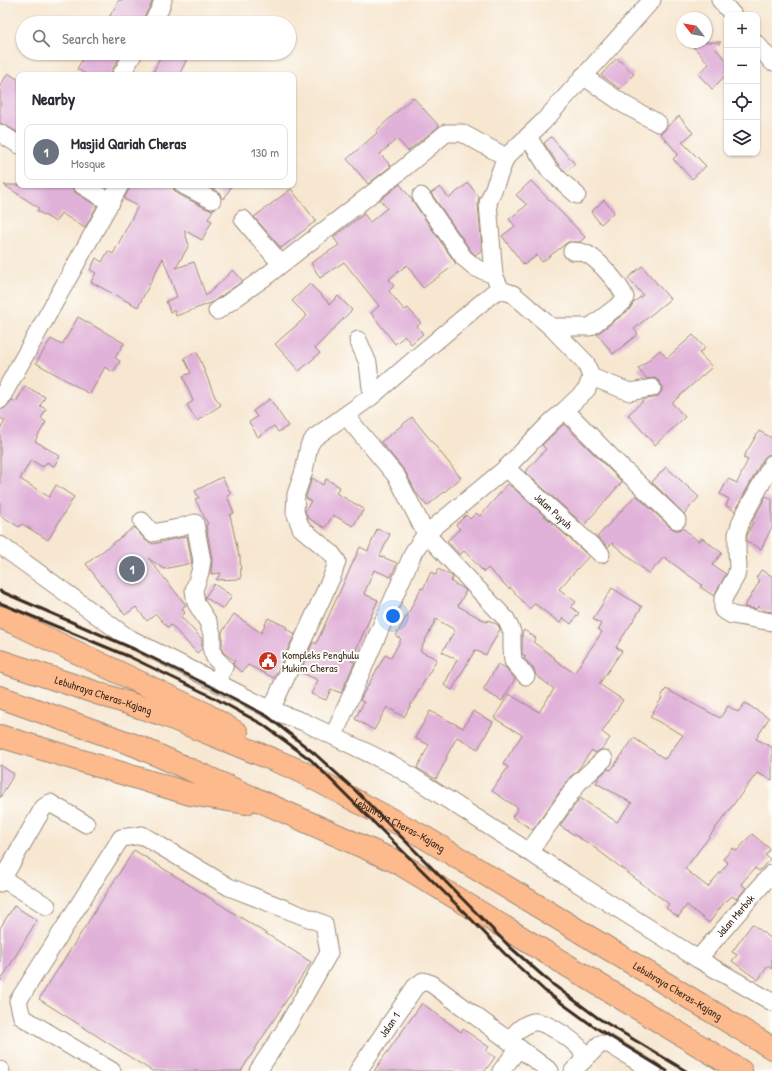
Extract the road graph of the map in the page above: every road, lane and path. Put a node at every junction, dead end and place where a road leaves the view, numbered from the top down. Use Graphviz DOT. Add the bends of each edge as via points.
graph roads {
  1 [pos="163,0"];
  2 [pos="652,0"];
  3 [pos="720,0"];
  4 [pos="730,12"];
  5 [pos="156,16"];
  6 [pos="760,48"];
  7 [pos="130,60"];
  8 [pos="772,62"];
  9 [pos="123,72"];
  10 [pos="583,76"];
  11 [pos="658,123"];
  12 [pos="0,133"];
  13 [pos="528,137"];
  14 [pos="16,143"];
  15 [pos="506,157"];
  16 [pos="87,188"];
  17 [pos="118,188"];
  18 [pos="189,188"];
  19 [pos="577,195"];
  20 [pos="421,196"];
  21 [pos="212,200"];
  22 [pos="111,203"];
  23 [pos="243,219"];
  24 [pos="572,251"];
  25 [pos="281,264"];
  26 [pos="494,275"];
  27 [pos="501,290"];
  28 [pos="217,311"];
  29 [pos="551,327"];
  30 [pos="358,340"];
  31 [pos="591,377"];
  32 [pos="652,388"];
  33 [pos="372,396"];
  34 [pos="0,400"];
  35 [pos="565,410"];
  36 [pos="346,416"];
  37 [pos="772,464"];
  38 [pos="506,468"];
  39 [pos="677,520"];
  40 [pos="142,521"];
  41 [pos="426,534"];
  42 [pos="0,545"];
  43 [pos="601,554"];
  44 [pos="0,617"];
  45 [pos="772,622"];
  46 [pos="0,661"];
  47 [pos="526,676"];
  48 [pos="216,682"];
  49 [pos="0,697"];
  50 [pos="271,710"];
  51 [pos="334,735"];
  52 [pos="0,736"];
  53 [pos="604,759"];
  54 [pos="296,769"];
  55 [pos="277,808"];
  56 [pos="86,824"];
  57 [pos="529,852"];
  58 [pos="772,873"];
  59 [pos="1,881"];
  60 [pos="47,906"];
  61 [pos="698,959"];
  62 [pos="772,1002"];
  63 [pos="514,1044"];
  64 [pos="772,1048"];
  65 [pos="578,1066"];
  66 [pos="112,1071"];
  67 [pos="258,1071"];
  68 [pos="358,1071"];
  69 [pos="501,1071"];
  70 [pos="550,1071"];
  71 [pos="653,1071"];
  72 [pos="742,1071"];
  1 -- 5 [label="street"];
  2 -- 10 [label="street"];
  3 -- 4 [label="street"];
  6 -- 8 [label="street"];
  7 -- 9 [label="street"];
  10 -- 11 [label="street" via="625,105"];
  10 -- 13 [label="street"];
  12 -- 14 [label="street"];
  13 -- 15 [label="street"];
  13 -- 19 [label="street" via="550,171"];
  15 -- 25 [label="street" via="462,133 446,133"];
  15 -- 26 [label="street" via="488,202"];
  16 -- 22 [label="street"];
  17 -- 22 [label="street"];
  18 -- 21 [label="street"];
  20 -- 26 [label="street" via="464,258 476,268"];
  22 -- 34 [label="street"];
  23 -- 25 [label="street"];
  24 -- 29 [label="street" via="594,258 622,290 625,297 623,302 590,327"];
  25 -- 28 [label="street"];
  26 -- 27 [label="street"];
  27 -- 29 [label="street" via="513,294"];
  27 -- 33 [label="street" via="493,293"];
  29 -- 31 [label="street" via="586,363"];
  30 -- 33 [label="street" via="368,363"];
  31 -- 32 [label="street" via="630,392"];
  31 -- 35 [label="street" via="587,389"];
  33 -- 36 [label="street"];
  35 -- 38 [label="street"];
  35 -- 39 [label="street"];
  36 -- 41 [label="street" via="397,477"];
  36 -- 50 [label="street" via="314,438 309,446 296,494 295,512 301,528 331,553 336,561 333,574"];
  37 -- 45 [label="street" via="742,519 737,534 738,567 736,576 723,599 723,610 732,615"];
  38 -- 41 [label="street"];
  38 -- 43 [label="street, Jalan Puyuh"];
  40 -- 48 [label="street" via="152,533 195,523 202,561 194,590 196,603 208,622 215,658 224,667"];
  41 -- 47 [label="street" via="506,619 512,632 513,662"];
  41 -- 51 [label="street" via="414,551"];
  42 -- 48 [label="street" via="126,637"];
  44 -- 54 [label="highway" via="204,713"];
  46 -- 54 [label="highway, Lebuhraya Cheras–Kajang" via="164,715"];
  48 -- 50 [label="street"];
  49 -- 55 [label="highway" via="137,746"];
  50 -- 51 [label="street"];
  51 -- 57 [label="street" via="397,767"];
  52 -- 55 [label="highway" via="190,794"];
  53 -- 57 [label="street" via="578,783"];
  54 -- 64 [label="highway, Lebuhraya Cheras–Kajang" via="424,837"];
  55 -- 72 [label="highway" via="397,862"];
  56 -- 59 [label="street" via="50,803 43,808"];
  57 -- 61 [label="street"];
  58 -- 61 [label="street, Jalan Merbok"];
  59 -- 60 [label="street"];
  61 -- 62 [label="street"];
  63 -- 65 [label="street" via="519,1029 535,1022 548,1025 570,1038 582,1052"];
  63 -- 68 [label="street, Jalan 1" via="432,984 424,981 415,987"];
  63 -- 69 [label="street"];
  63 -- 70 [label="street"];
  65 -- 71 [label="street" via="600,1044 609,1044"];
  66 -- 67 [label="street" via="22,1017 18,1001 122,838 142,835 229,887 324,924 329,953"];
}
